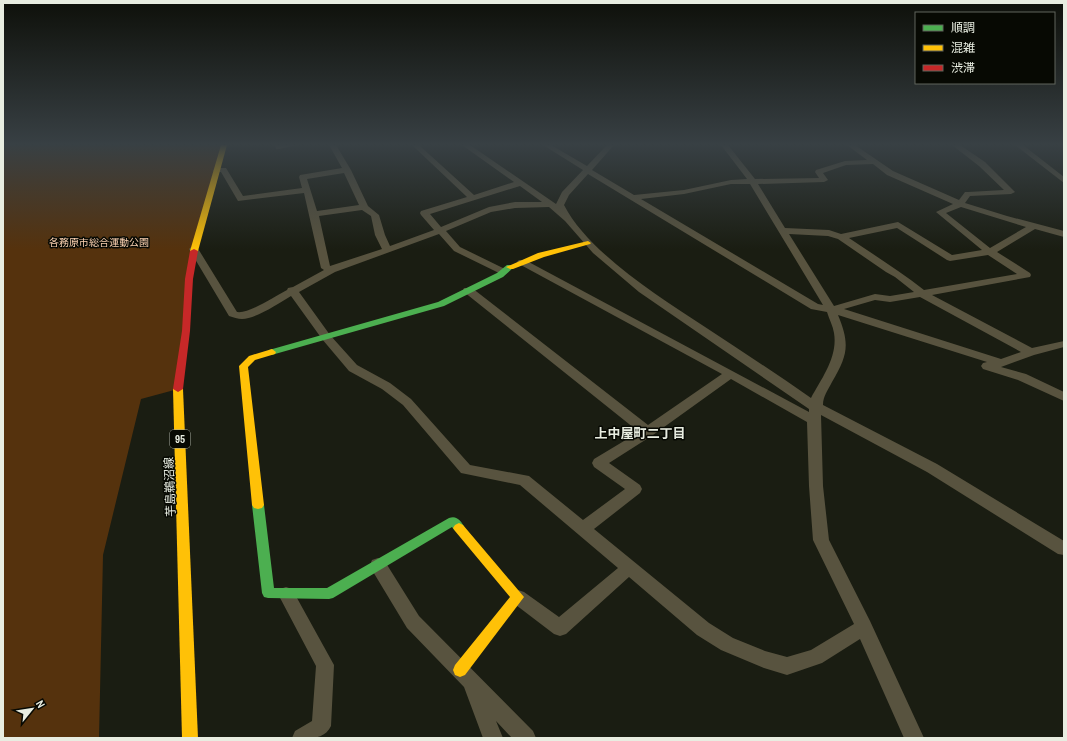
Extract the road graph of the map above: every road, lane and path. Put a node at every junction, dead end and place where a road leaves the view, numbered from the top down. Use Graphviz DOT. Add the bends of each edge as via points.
graph roads {
  1 [pos="214,180"];
  2 [pos="229,180"];
  3 [pos="304,180"];
  4 [pos="352,180"];
  5 [pos="453,180"];
  6 [pos="515,180"];
  7 [pos="578,180"];
  8 [pos="603,180"];
  9 [pos="824,180"];
  10 [pos="904,180"];
  11 [pos="998,180"];
  12 [pos="752,181"];
  13 [pos="520,183"];
  14 [pos="307,190"];
  15 [pos="635,197"];
  16 [pos="473,198"];
  17 [pos="551,204"];
  18 [pos="960,204"];
  19 [pos="364,206"];
  20 [pos="314,214"];
  21 [pos="568,219"];
  22 [pos="1034,226"];
  23 [pos="439,230"];
  24 [pos="1049,230"];
  25 [pos="783,231"];
  26 [pos="1064,234"];
  27 [pos="841,237"];
  28 [pos="1064,240"];
  29 [pos="588,243"];
  30 [pos="194,249"];
  31 [pos="387,249"];
  32 [pos="990,252"];
  33 [pos="522,262"];
  34 [pos="332,270"];
  35 [pos="502,271"];
  36 [pos="292,290"];
  37 [pos="468,290"];
  38 [pos="923,294"];
  39 [pos="830,310"];
  40 [pos="326,337"];
  41 [pos="1064,344"];
  42 [pos="1030,352"];
  43 [pos="731,374"];
  44 [pos="1064,397"];
  45 [pos="815,414"];
  46 [pos="648,432"];
  47 [pos="584,529"];
  48 [pos="1064,549"];
  49 [pos="378,565"];
  50 [pos="630,567"];
  51 [pos="286,594"];
  52 [pos="518,597"];
  53 [pos="864,627"];
  54 [pos="466,676"];
  55 [pos="190,738"];
  56 [pos="302,738"];
  57 [pos="493,738"];
  58 [pos="526,738"];
  59 [pos="914,738"];
  1 -- 30 [label="street, 芋島鵜沼線 / 95"];
  2 -- 14 [label="street" via="241,199"];
  3 -- 14 [label="street"];
  4 -- 19 [label="street"];
  5 -- 16 [label="street"];
  6 -- 13 [label="street"];
  7 -- 21 [label="street" via="565,194 560,205"];
  8 -- 15 [label="street"];
  9 -- 12 [label="street"];
  10 -- 18 [label="street"];
  11 -- 18 [label="street" via="1011,192 968,194"];
  12 -- 15 [label="street"];
  12 -- 25 [label="street"];
  13 -- 16 [label="street"];
  13 -- 17 [label="street"];
  14 -- 20 [label="street"];
  15 -- 39 [label="street" via="815,307"];
  16 -- 23 [label="street" via="424,213"];
  17 -- 21 [label="street"];
  17 -- 23 [label="street" via="515,205 489,210"];
  18 -- 22 [label="street"];
  18 -- 32 [label="street" via="940,212"];
  19 -- 20 [label="street"];
  19 -- 31 [label="street" via="375,215"];
  20 -- 34 [label="street" via="326,268"];
  21 -- 29 [label="street"];
  22 -- 24 [label="street"];
  22 -- 32 [label="street"];
  23 -- 31 [label="street"];
  23 -- 35 [label="street" via="457,250"];
  24 -- 26 [label="street"];
  24 -- 28 [label="street"];
  25 -- 27 [label="street" via="829,233"];
  25 -- 39 [label="street"];
  27 -- 32 [label="street" via="898,225 950,258"];
  27 -- 38 [label="street"];
  29 -- 33 [label="street"];
  29 -- 45 [label="street" via="643,290"];
  30 -- 36 [label="street" via="233,314 242,316 254,312"];
  30 -- 55 [label="street, 芋島鵜沼線 / 95" via="178,389"];
  31 -- 34 [label="street"];
  32 -- 38 [label="street" via="1026,275"];
  33 -- 35 [label="street"];
  33 -- 43 [label="street"];
  34 -- 36 [label="street"];
  35 -- 37 [label="street" via="500,275"];
  36 -- 40 [label="street"];
  37 -- 40 [label="street" via="441,304"];
  37 -- 46 [label="street"];
  38 -- 39 [label="street" via="890,299 875,297"];
  38 -- 42 [label="street"];
  39 -- 42 [label="street" via="847,313 1000,363"];
  39 -- 44 [label="street" via="850,322 1022,377"];
  39 -- 45 [label="street" via="840,333 840,352 834,369 817,398"];
  40 -- 47 [label="street" via="352,368 386,386 407,402 466,469 524,480"];
  40 -- 51 [label="street" via="252,358 243,366 268,593"];
  41 -- 42 [label="street"];
  43 -- 45 [label="street"];
  43 -- 46 [label="street"];
  45 -- 48 [label="street" via="932,468"];
  45 -- 53 [label="street" via="816,486 821,540"];
  46 -- 47 [label="street" via="599,463 635,489"];
  47 -- 50 [label="street"];
  49 -- 51 [label="street" via="329,594"];
  49 -- 52 [label="street" via="452,520"];
  49 -- 54 [label="street" via="413,622"];
  50 -- 52 [label="street" via="560,628"];
  50 -- 53 [label="street" via="727,644 787,666 816,657"];
  51 -- 56 [label="street" via="325,665 321,726"];
  52 -- 54 [label="street"];
  53 -- 59 [label="street"];
  54 -- 57 [label="street"];
  54 -- 58 [label="street"];
}
